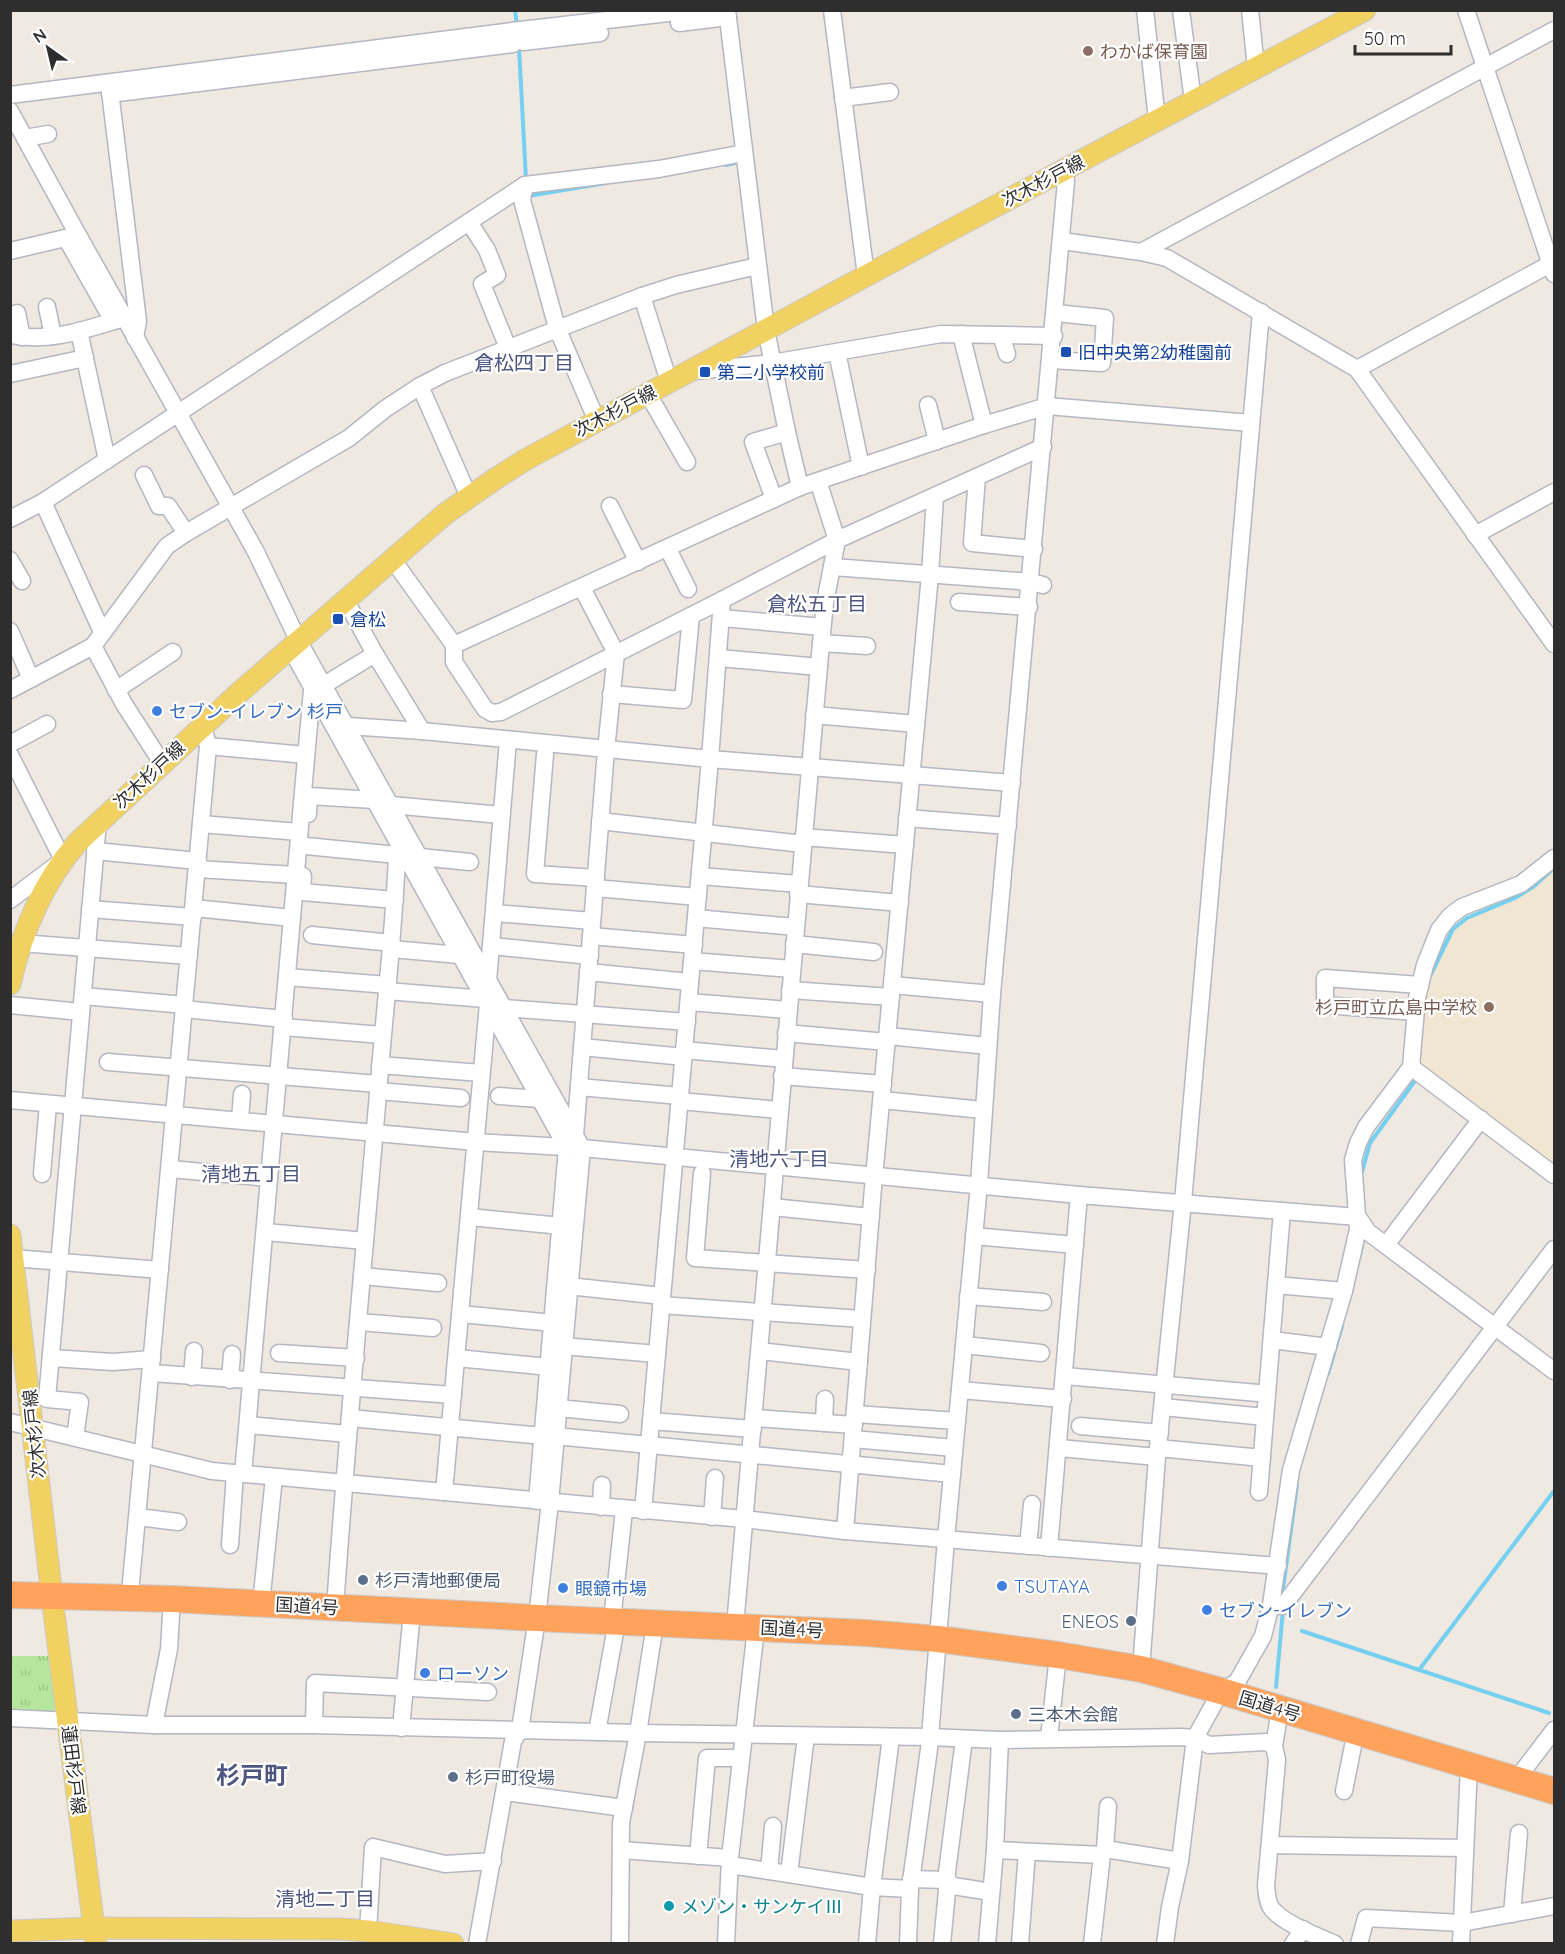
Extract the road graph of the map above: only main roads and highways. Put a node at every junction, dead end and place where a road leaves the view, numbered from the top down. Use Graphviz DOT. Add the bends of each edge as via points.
graph roads {
  1 [pos="1365,10"];
  2 [pos="10,984"];
  3 [pos="10,1235"];
  4 [pos="10,1595"];
  5 [pos="52,1597"];
  6 [pos="1554,1791"];
  7 [pos="10,1931"];
  8 [pos="95,1936"];
  9 [pos="340,1936"];
  10 [pos="453,1944"];
  1 -- 2 [label="main road, 次木杉戸線" via="525,460 437,520 203,725 98,822 63,860 40,895"];
  3 -- 5 [label="main road, 次木杉戸線"];
  4 -- 5 [label="highway, 国道4号"];
  5 -- 6 [label="highway, 国道4号" via="172,1599 938,1639 1141,1670"];
  5 -- 8 [label="main road, 蓮田杉戸線"];
  7 -- 8 [label="main road"];
  8 -- 9 [label="main road"];
  9 -- 10 [label="main road" via="368,1930"];
}
